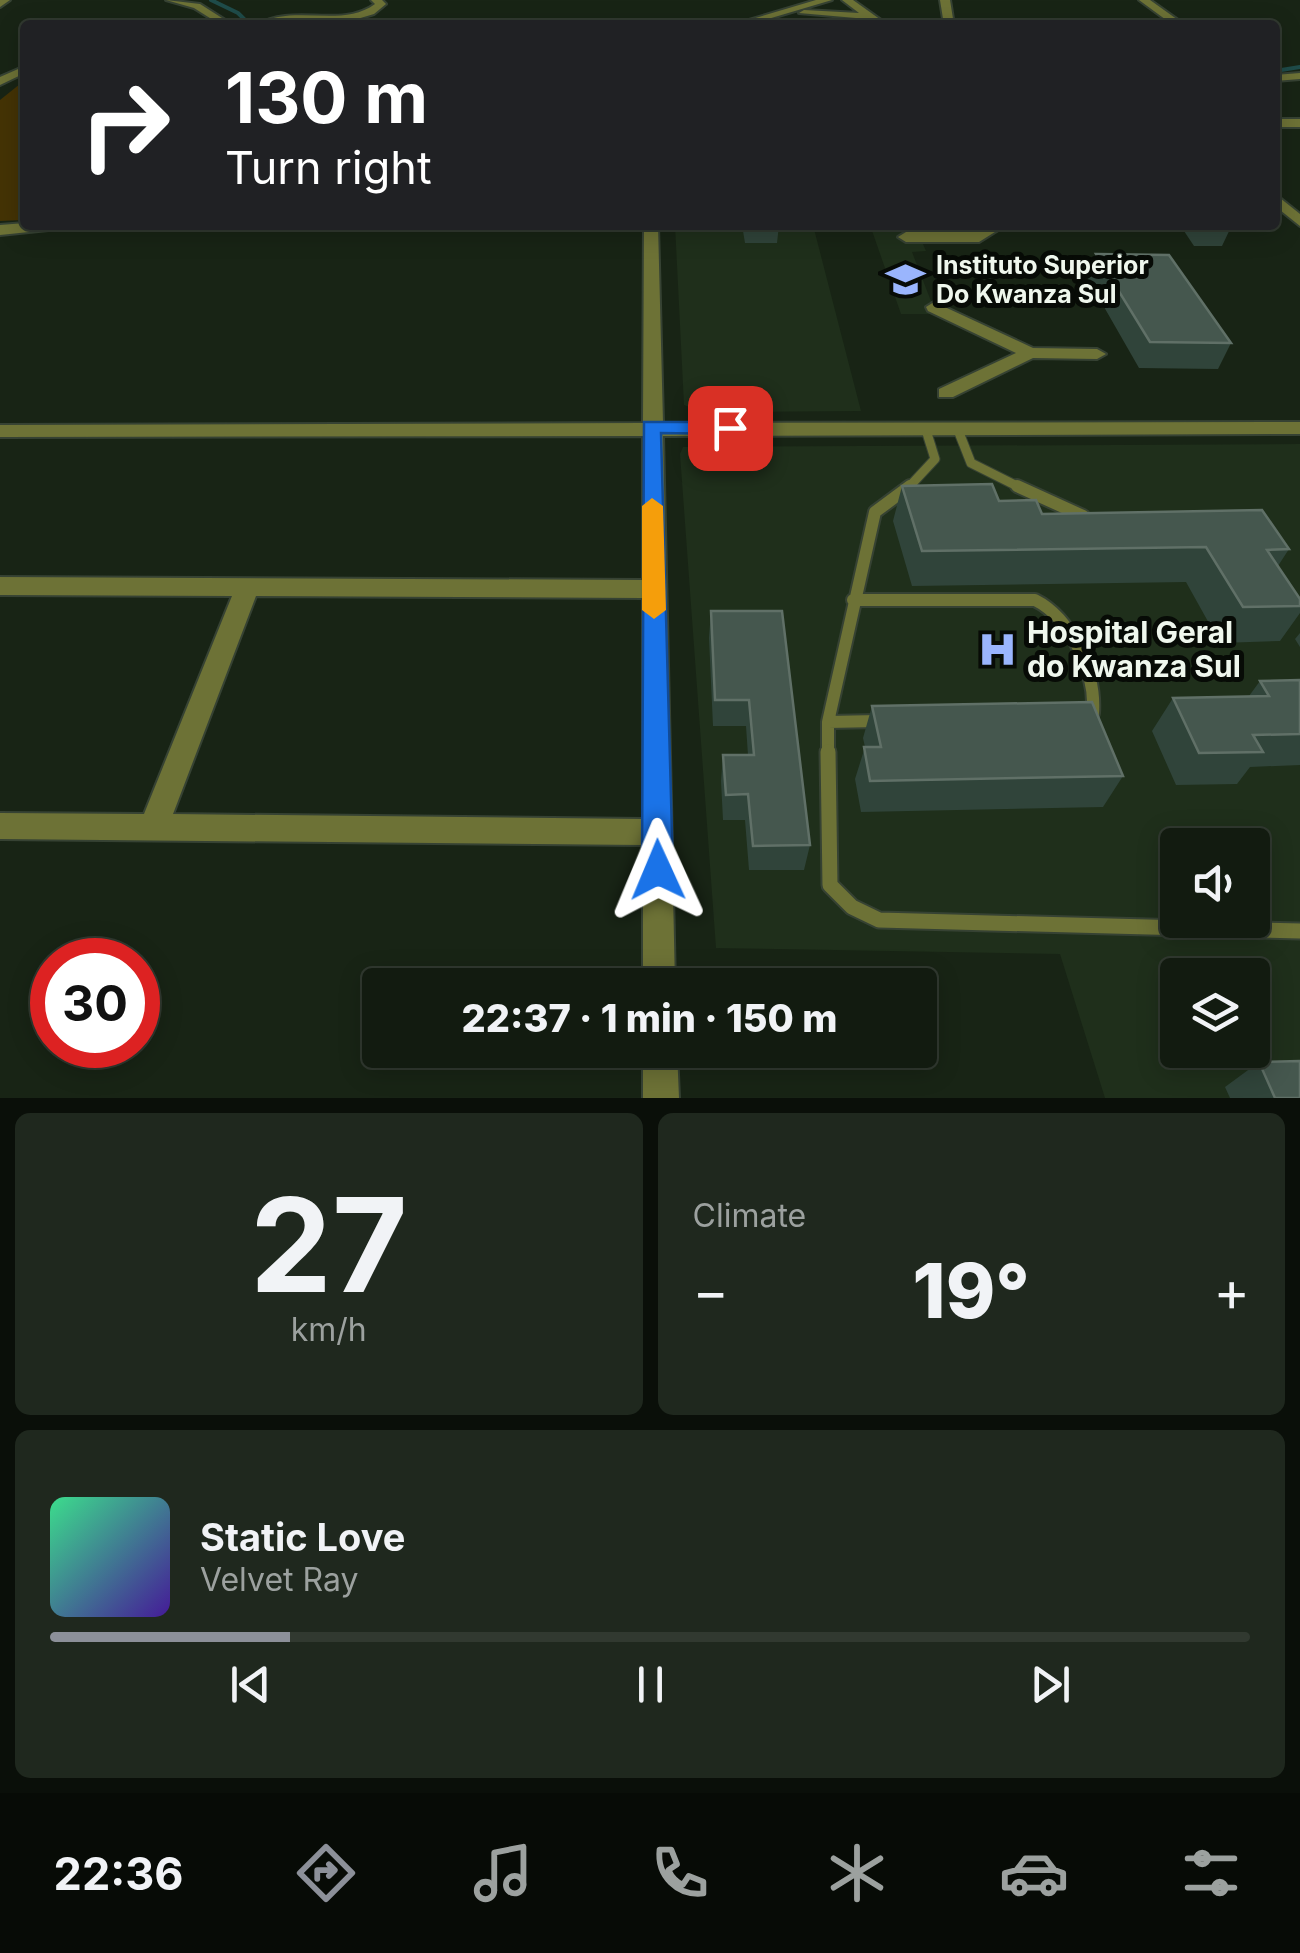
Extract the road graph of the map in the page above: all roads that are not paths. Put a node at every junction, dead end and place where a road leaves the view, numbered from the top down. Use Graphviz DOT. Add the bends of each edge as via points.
graph roads {
  1 [pos="171,0"];
  2 [pos="376,0"];
  3 [pos="762,0"];
  4 [pos="828,0"];
  5 [pos="847,0"];
  6 [pos="1144,0"];
  7 [pos="791,10"];
  8 [pos="865,16"];
  9 [pos="755,17"];
  10 [pos="220,20"];
  11 [pos="274,20"];
  12 [pos="336,20"];
  13 [pos="349,20"];
  14 [pos="748,20"];
  15 [pos="873,20"];
  16 [pos="1173,20"];
  17 [pos="1280,203"];
  18 [pos="1300,222"];
  19 [pos="651,230"];
  20 [pos="991,230"];
  21 [pos="906,237"];
  22 [pos="934,307"];
  23 [pos="1030,352"];
  24 [pos="1097,354"];
  25 [pos="946,393"];
  26 [pos="651,427"];
  27 [pos="1300,428"];
  28 [pos="926,430"];
  29 [pos="958,430"];
  30 [pos="0,431"];
  31 [pos="1100,517"];
  32 [pos="248,585"];
  33 [pos="0,586"];
  34 [pos="654,590"];
  35 [pos="852,600"];
  36 [pos="1062,718"];
  37 [pos="887,721"];
  38 [pos="828,722"];
  39 [pos="0,826"];
  40 [pos="154,826"];
  41 [pos="657,832"];
  42 [pos="1300,931"];
  43 [pos="659,968"];
  44 [pos="660,1068"];
  45 [pos="660,1098"];
  1 -- 10 [label="street"];
  2 -- 13 [label="street" via="377,9"];
  3 -- 9 [label="street"];
  4 -- 7 [label="street"];
  5 -- 8 [label="street"];
  6 -- 16 [label="street"];
  7 -- 8 [label="street"];
  7 -- 9 [label="street"];
  8 -- 15 [label="street"];
  9 -- 14 [label="street"];
  11 -- 12 [label="street"];
  17 -- 18 [label="street"];
  19 -- 26 [label="street"];
  20 -- 21 [label="street" via="979,237"];
  22 -- 23 [label="street"];
  23 -- 24 [label="street"];
  23 -- 25 [label="street"];
  26 -- 28 [label="street"];
  26 -- 30 [label="street"];
  26 -- 34 [label="street"];
  27 -- 29 [label="street"];
  28 -- 29 [label="street"];
  28 -- 35 [label="lane" via="935,460 875,512"];
  29 -- 31 [label="lane" via="971,463 1042,504"];
  32 -- 33 [label="street"];
  32 -- 34 [label="street"];
  32 -- 40 [label="street"];
  34 -- 41 [label="street"];
  35 -- 36 [label="lane" via="1034,600 1056,607 1094,700 1093,712"];
  35 -- 38 [label="lane"];
  37 -- 38 [label="lane"];
  38 -- 42 [label="lane" via="830,885 852,908 879,920"];
  39 -- 40 [label="street"];
  40 -- 41 [label="street"];
  41 -- 43 [label="street"];
  44 -- 45 [label="street"];
}
